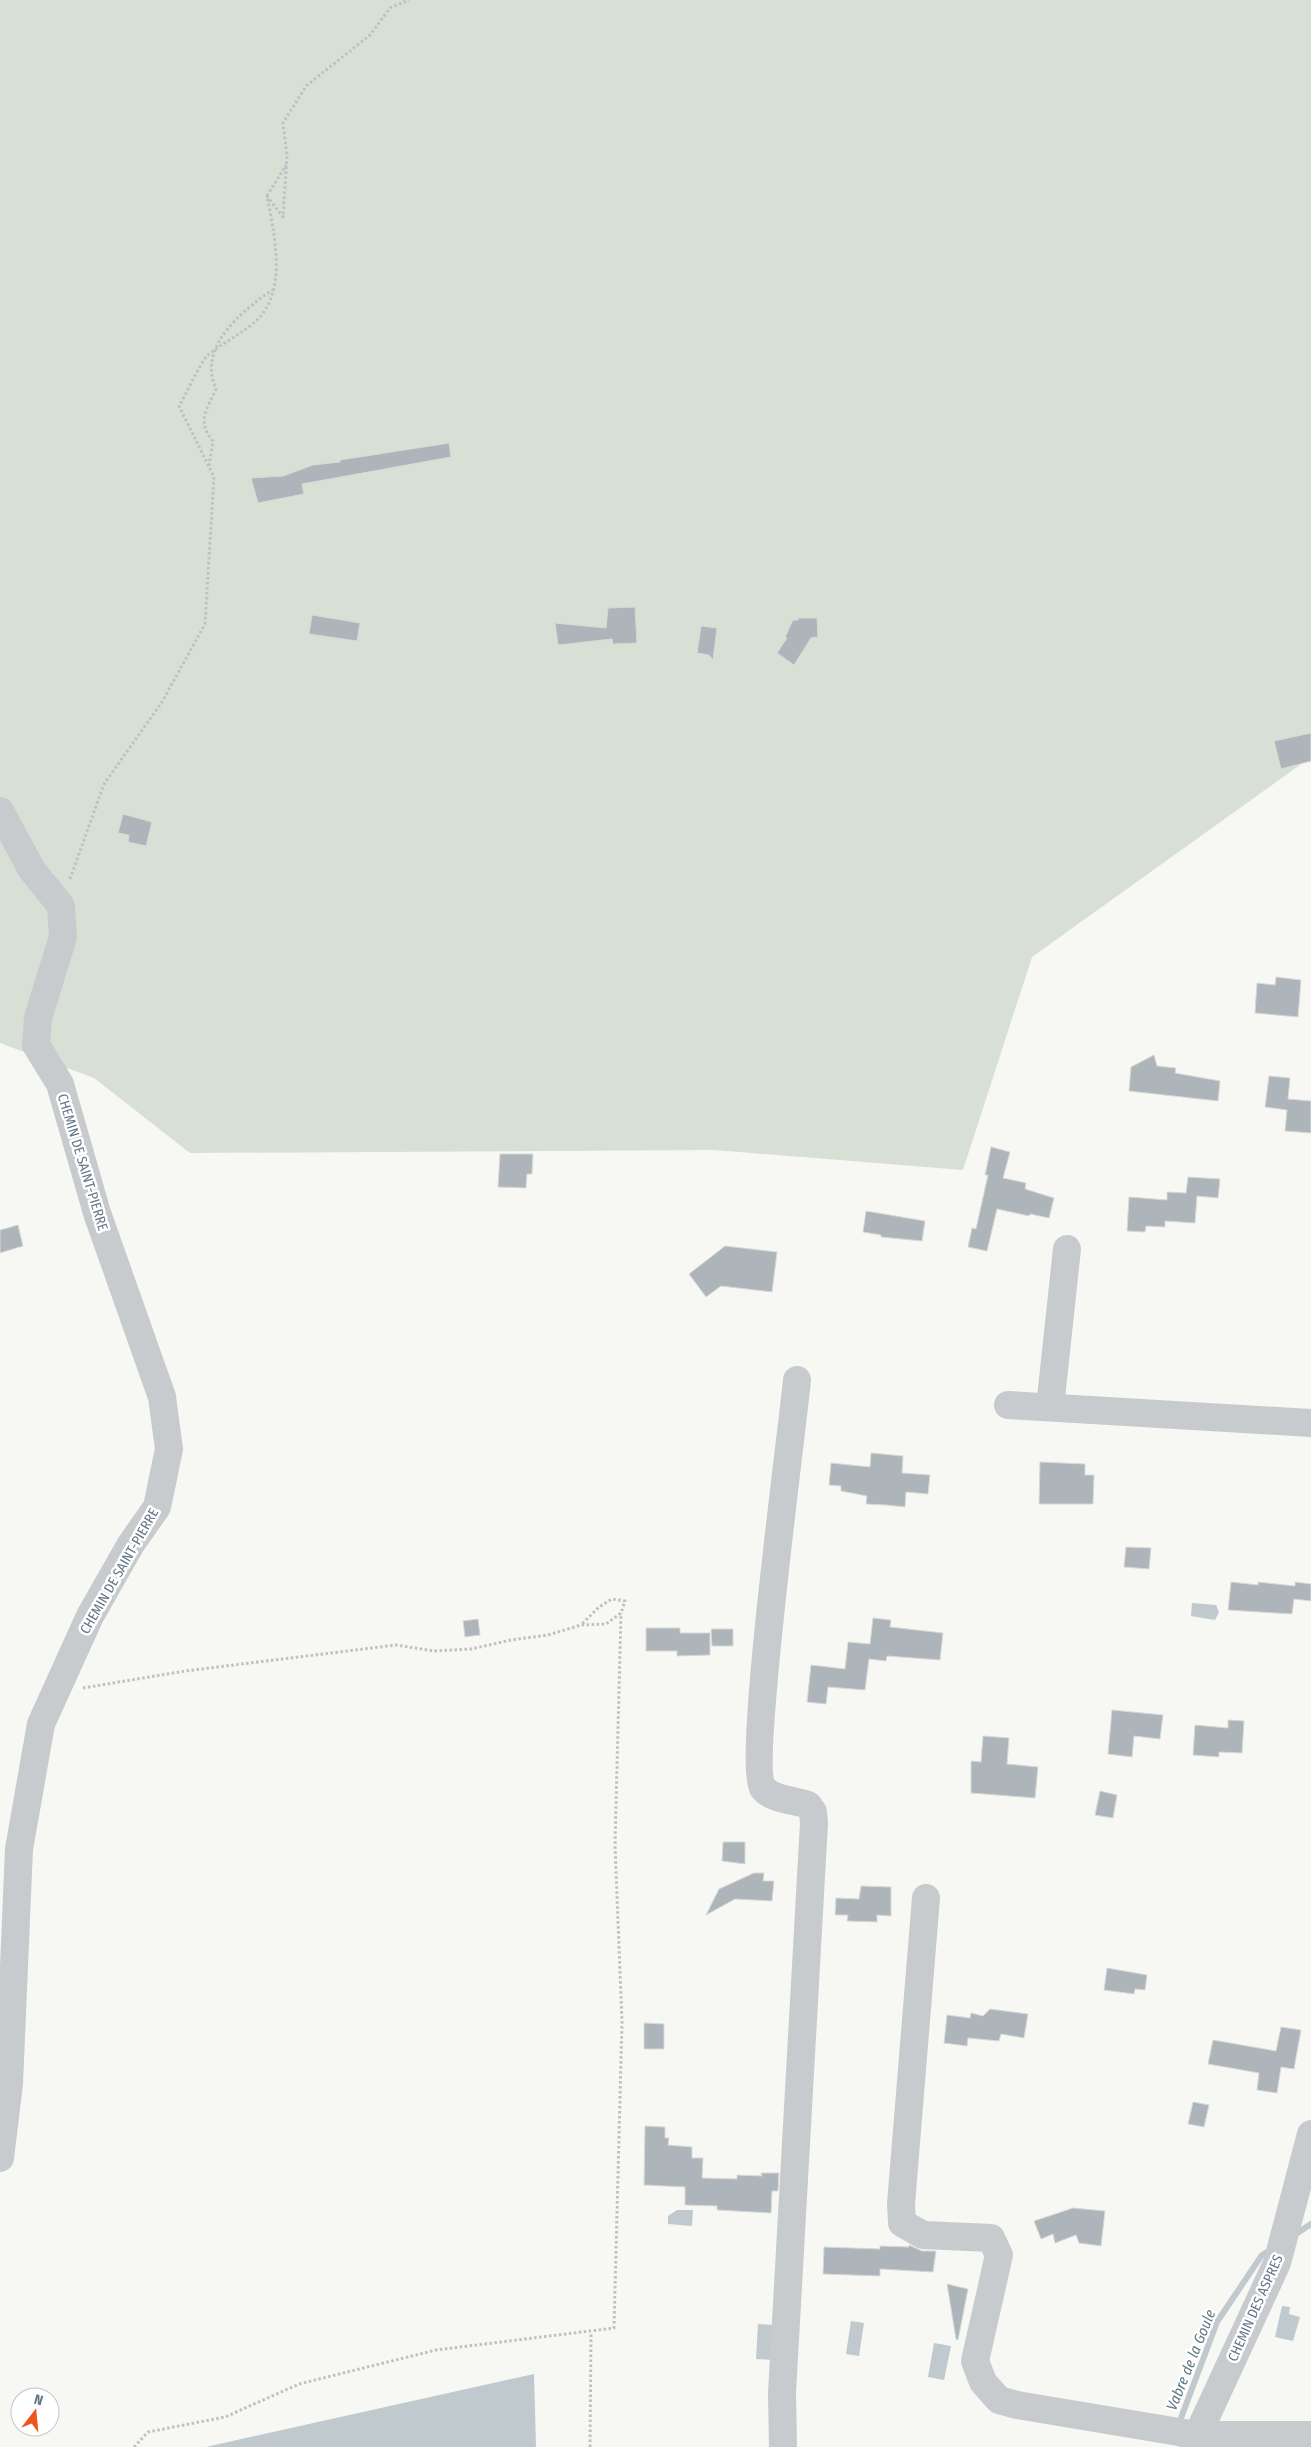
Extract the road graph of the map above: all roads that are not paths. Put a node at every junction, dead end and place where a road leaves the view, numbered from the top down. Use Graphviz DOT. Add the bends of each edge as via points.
graph roads {
  1 [pos="0,811"];
  2 [pos="1067,1250"];
  3 [pos="797,1380"];
  4 [pos="1008,1405"];
  5 [pos="1050,1407"];
  6 [pos="1311,1423"];
  7 [pos="926,1898"];
  8 [pos="1311,2134"];
  9 [pos="0,2158"];
  10 [pos="1311,2435"];
  11 [pos="1195,2441"];
  12 [pos="783,2447"];
  1 -- 9 [label="street, CHEMIN DE SAINT-PIERRE" via="32,870 61,906 64,937 38,1018 36,1045 60,1084 97,1213 162,1397 169,1449 157,1507 131,1544 90,1616 41,1724 19,1849 10,2084"];
  2 -- 5 [label="street"];
  3 -- 12 [label="street" via="763,1693 759,1759 762,1787 769,1795 808,1805 813,1812 814,1823 782,2393"];
  4 -- 5 [label="street"];
  5 -- 6 [label="street"];
  7 -- 11 [label="street" via="902,2223 923,2235 991,2238 999,2255 974,2361 983,2382 999,2400 1163,2428"];
  8 -- 11 [label="street, CHEMIN DES ASPRES" via="1278,2262"];
  10 -- 11 [label="street"];
}
